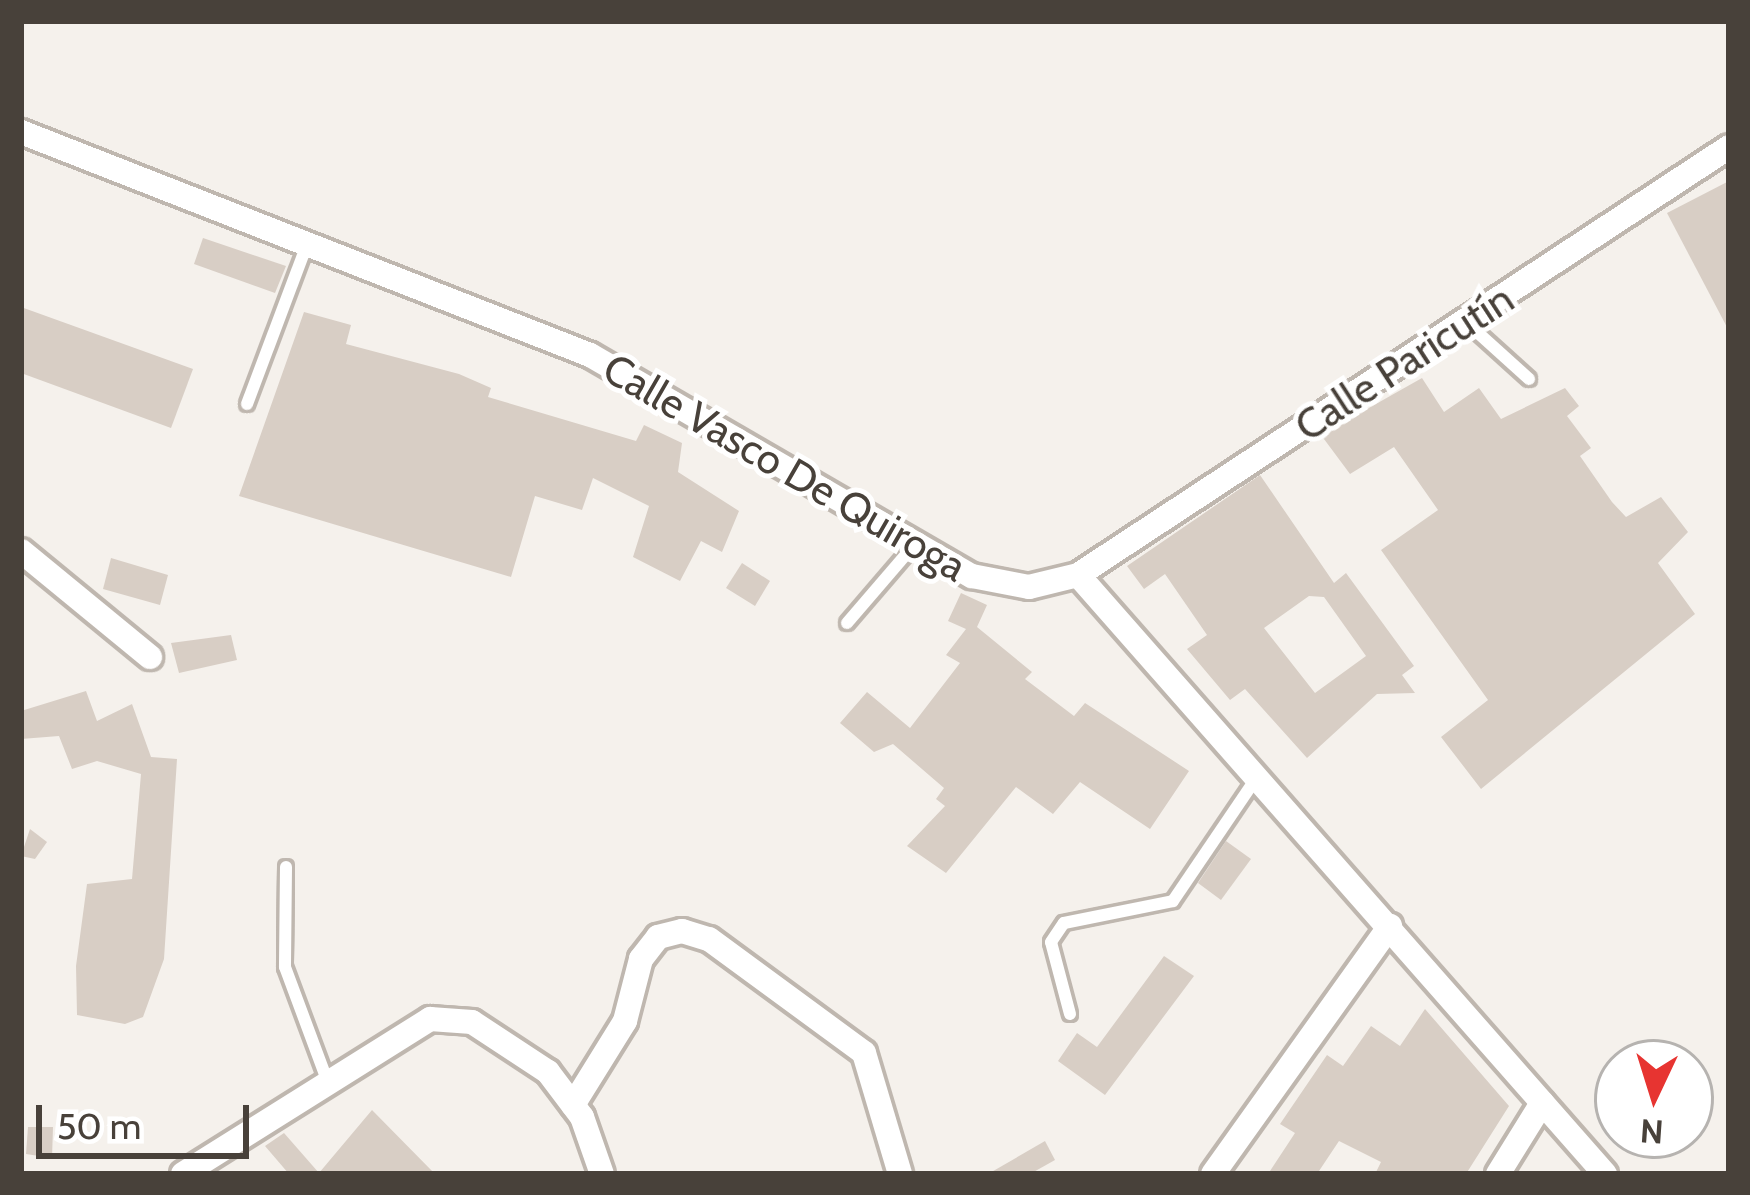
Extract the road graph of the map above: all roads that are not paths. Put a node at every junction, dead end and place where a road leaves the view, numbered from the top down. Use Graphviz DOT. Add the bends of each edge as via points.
graph roads {
  1 [pos="21,132"];
  2 [pos="1729,147"];
  3 [pos="307,244"];
  4 [pos="1466,322"];
  5 [pos="1529,379"];
  6 [pos="247,404"];
  7 [pos="916,544"];
  8 [pos="21,550"];
  9 [pos="1078,575"];
  10 [pos="847,623"];
  11 [pos="150,656"];
  12 [pos="1261,771"];
  13 [pos="286,867"];
  14 [pos="1390,926"];
  15 [pos="1070,1014"];
  16 [pos="326,1077"];
  17 [pos="1542,1103"];
  18 [pos="573,1105"];
  19 [pos="183,1174"];
  20 [pos="602,1174"];
  21 [pos="900,1174"];
  22 [pos="1213,1174"];
  23 [pos="1498,1174"];
  24 [pos="1605,1174"];
  1 -- 3 [label="street, Calle Vasco De Quiroga"];
  2 -- 4 [label="street, Calle Paricutín"];
  3 -- 6 [label="lane"];
  3 -- 7 [label="street, Calle Vasco De Quiroga" via="590,356"];
  4 -- 5 [label="lane"];
  4 -- 9 [label="street, Calle Paricutín"];
  7 -- 9 [label="street, Calle Vasco De Quiroga" via="999,584"];
  7 -- 10 [label="lane"];
  8 -- 11 [label="street"];
  9 -- 12 [label="street"];
  12 -- 14 [label="street"];
  12 -- 15 [label="lane" via="1173,901 1064,923 1051,941"];
  13 -- 16 [label="lane" via="285,967"];
  14 -- 17 [label="street"];
  14 -- 22 [label="street"];
  16 -- 18 [label="street" via="430,1019 472,1022 548,1072"];
  16 -- 19 [label="street"];
  17 -- 23 [label="street"];
  17 -- 24 [label="street"];
  18 -- 20 [label="street"];
  18 -- 21 [label="street" via="625,1021 641,959 658,938 682,932 709,938 864,1053"];
}
